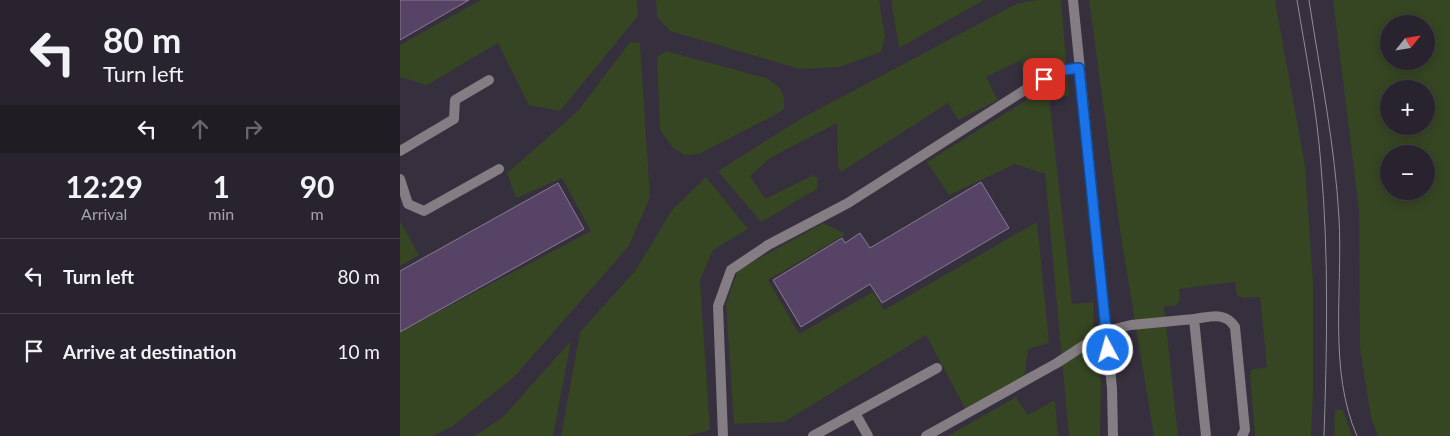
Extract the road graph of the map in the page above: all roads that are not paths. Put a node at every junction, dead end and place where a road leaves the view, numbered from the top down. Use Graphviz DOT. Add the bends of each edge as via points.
graph roads {
  1 [pos="1073,0"];
  2 [pos="1079,68"];
  3 [pos="489,80"];
  4 [pos="400,151"];
  5 [pos="499,169"];
  6 [pos="400,179"];
  7 [pos="404,207"];
  8 [pos="1194,319"];
  9 [pos="1106,331"];
  10 [pos="937,368"];
  11 [pos="855,413"];
  12 [pos="723,436"];
  13 [pos="813,436"];
  14 [pos="868,436"];
  15 [pos="926,436"];
  16 [pos="1114,436"];
  17 [pos="1206,436"];
  18 [pos="1242,436"];
  1 -- 2 [label="street"];
  2 -- 9 [label="street"];
  2 -- 12 [label="street" via="1057,71 1031,86 848,203 768,245 731,270 718,306"];
  3 -- 4 [label="street" via="454,100 454,119"];
  5 -- 7 [label="street" via="424,211"];
  6 -- 7 [label="street"];
  8 -- 9 [label="street" via="1131,325"];
  8 -- 17 [label="street"];
  8 -- 18 [label="street" via="1222,316 1235,327 1245,430"];
  9 -- 15 [label="street" via="1057,363"];
  9 -- 16 [label="street"];
  10 -- 11 [label="street"];
  11 -- 13 [label="street"];
  11 -- 14 [label="street"];
}
